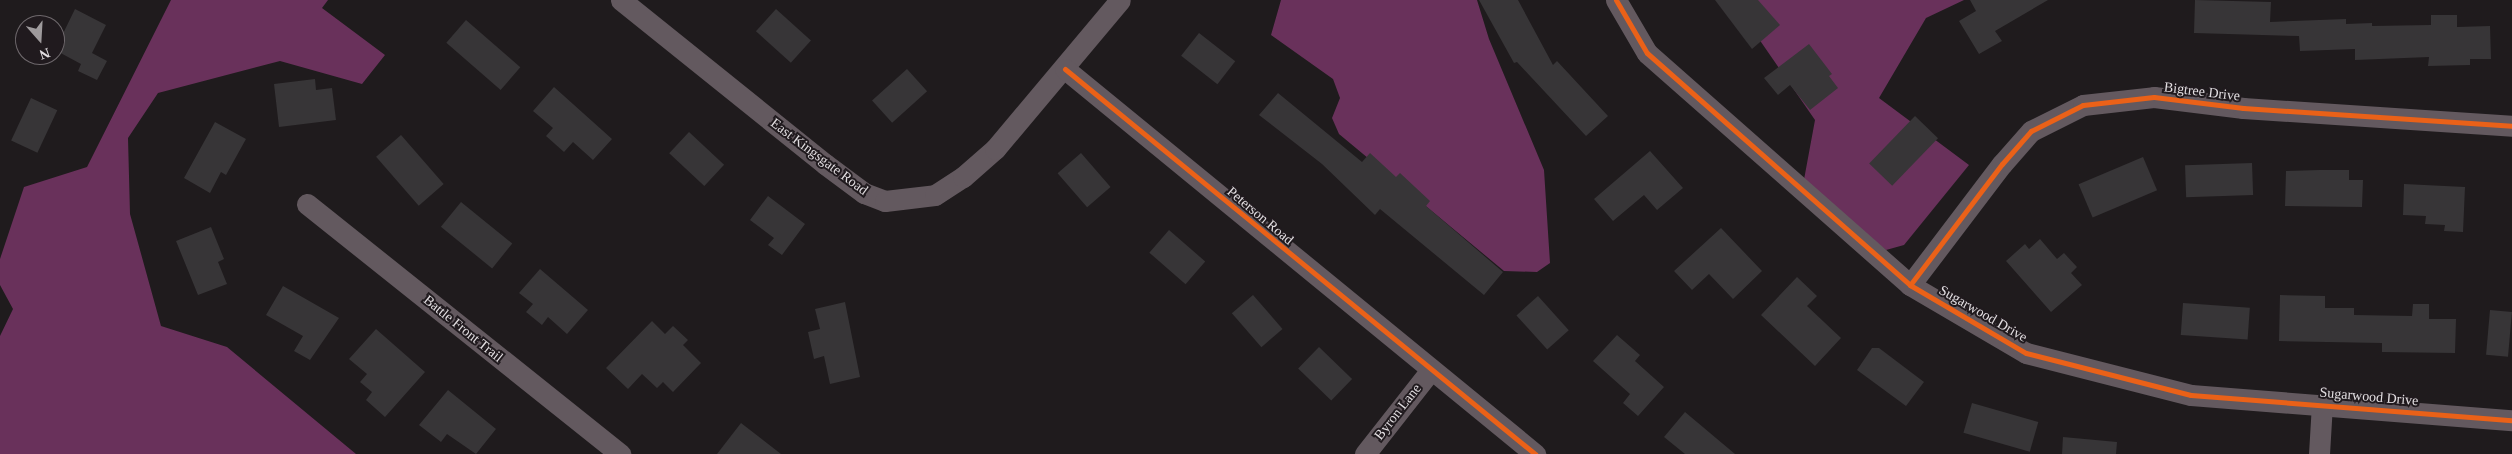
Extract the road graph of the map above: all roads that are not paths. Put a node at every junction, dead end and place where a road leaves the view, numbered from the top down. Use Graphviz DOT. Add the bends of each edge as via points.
graph roads {
  1 [pos="621,0"];
  2 [pos="1120,0"];
  3 [pos="1616,0"];
  4 [pos="1065,69"];
  5 [pos="2512,126"];
  6 [pos="306,204"];
  7 [pos="1910,285"];
  8 [pos="1430,371"];
  9 [pos="2322,404"];
  10 [pos="2512,420"];
  11 [pos="620,454"];
  12 [pos="1365,454"];
  13 [pos="1535,454"];
  14 [pos="2319,454"];
  1 -- 4 [label="street, East Kingsgate Road" via="825,164 864,193 885,201 935,195 963,178 995,149"];
  2 -- 4 [label="street, East Kingsgate Road"];
  3 -- 7 [label="street, Sugarwood Drive" via="1647,53"];
  4 -- 8 [label="street, Peterson Road"];
  5 -- 7 [label="street, Bigtree Drive" via="2243,108 2154,97 2083,105 2031,131"];
  6 -- 11 [label="street, Battle Front Trail"];
  7 -- 9 [label="street, Sugarwood Drive" via="2026,353 2191,395"];
  8 -- 12 [label="street, Byron Lane"];
  8 -- 13 [label="street, Peterson Road"];
  9 -- 10 [label="street, Sugarwood Drive"];
  9 -- 14 [label="street"];
}
